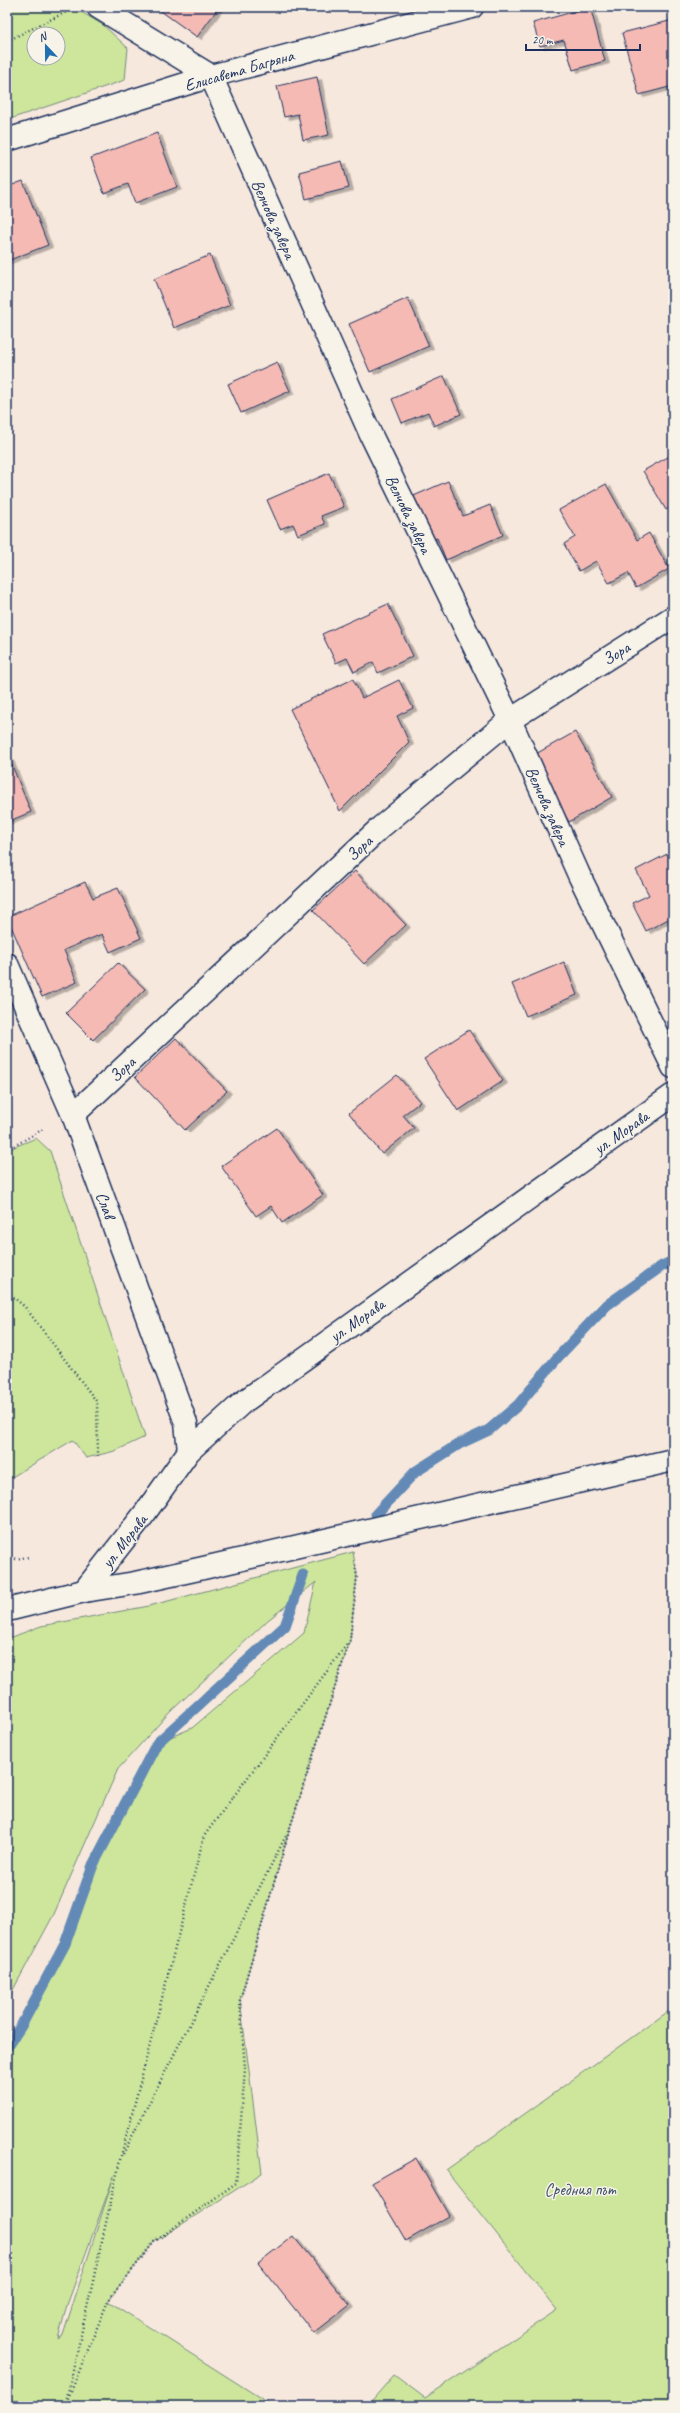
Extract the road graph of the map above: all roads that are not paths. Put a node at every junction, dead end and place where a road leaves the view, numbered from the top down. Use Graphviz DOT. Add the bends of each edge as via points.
graph roads {
  1 [pos="98,7"];
  2 [pos="472,7"];
  3 [pos="211,76"];
  4 [pos="7,140"];
  5 [pos="673,617"];
  6 [pos="510,720"];
  7 [pos="7,964"];
  8 [pos="673,1067"];
  9 [pos="673,1096"];
  10 [pos="73,1115"];
  11 [pos="190,1451"];
  12 [pos="673,1460"];
  13 [pos="84,1591"];
  14 [pos="7,1610"];
  1 -- 3 [label="street"];
  2 -- 3 [label="street, Елисавета Багряна"];
  3 -- 4 [label="street, Елисавета Багряна"];
  3 -- 6 [label="street, Велчова завера" via="371,435"];
  5 -- 6 [label="street, Зора"];
  6 -- 8 [label="street, Велчова завера" via="579,875"];
  6 -- 10 [label="street, Зора" via="381,827"];
  7 -- 10 [label="street, Слав"];
  9 -- 11 [label="street, ул. Морава" via="289,1368 242,1403"];
  10 -- 11 [label="street, Слав" via="186,1423"];
  11 -- 13 [label="street, ул. Морава"];
  12 -- 13 [label="street" via="135,1583"];
  13 -- 14 [label="street"];
}
